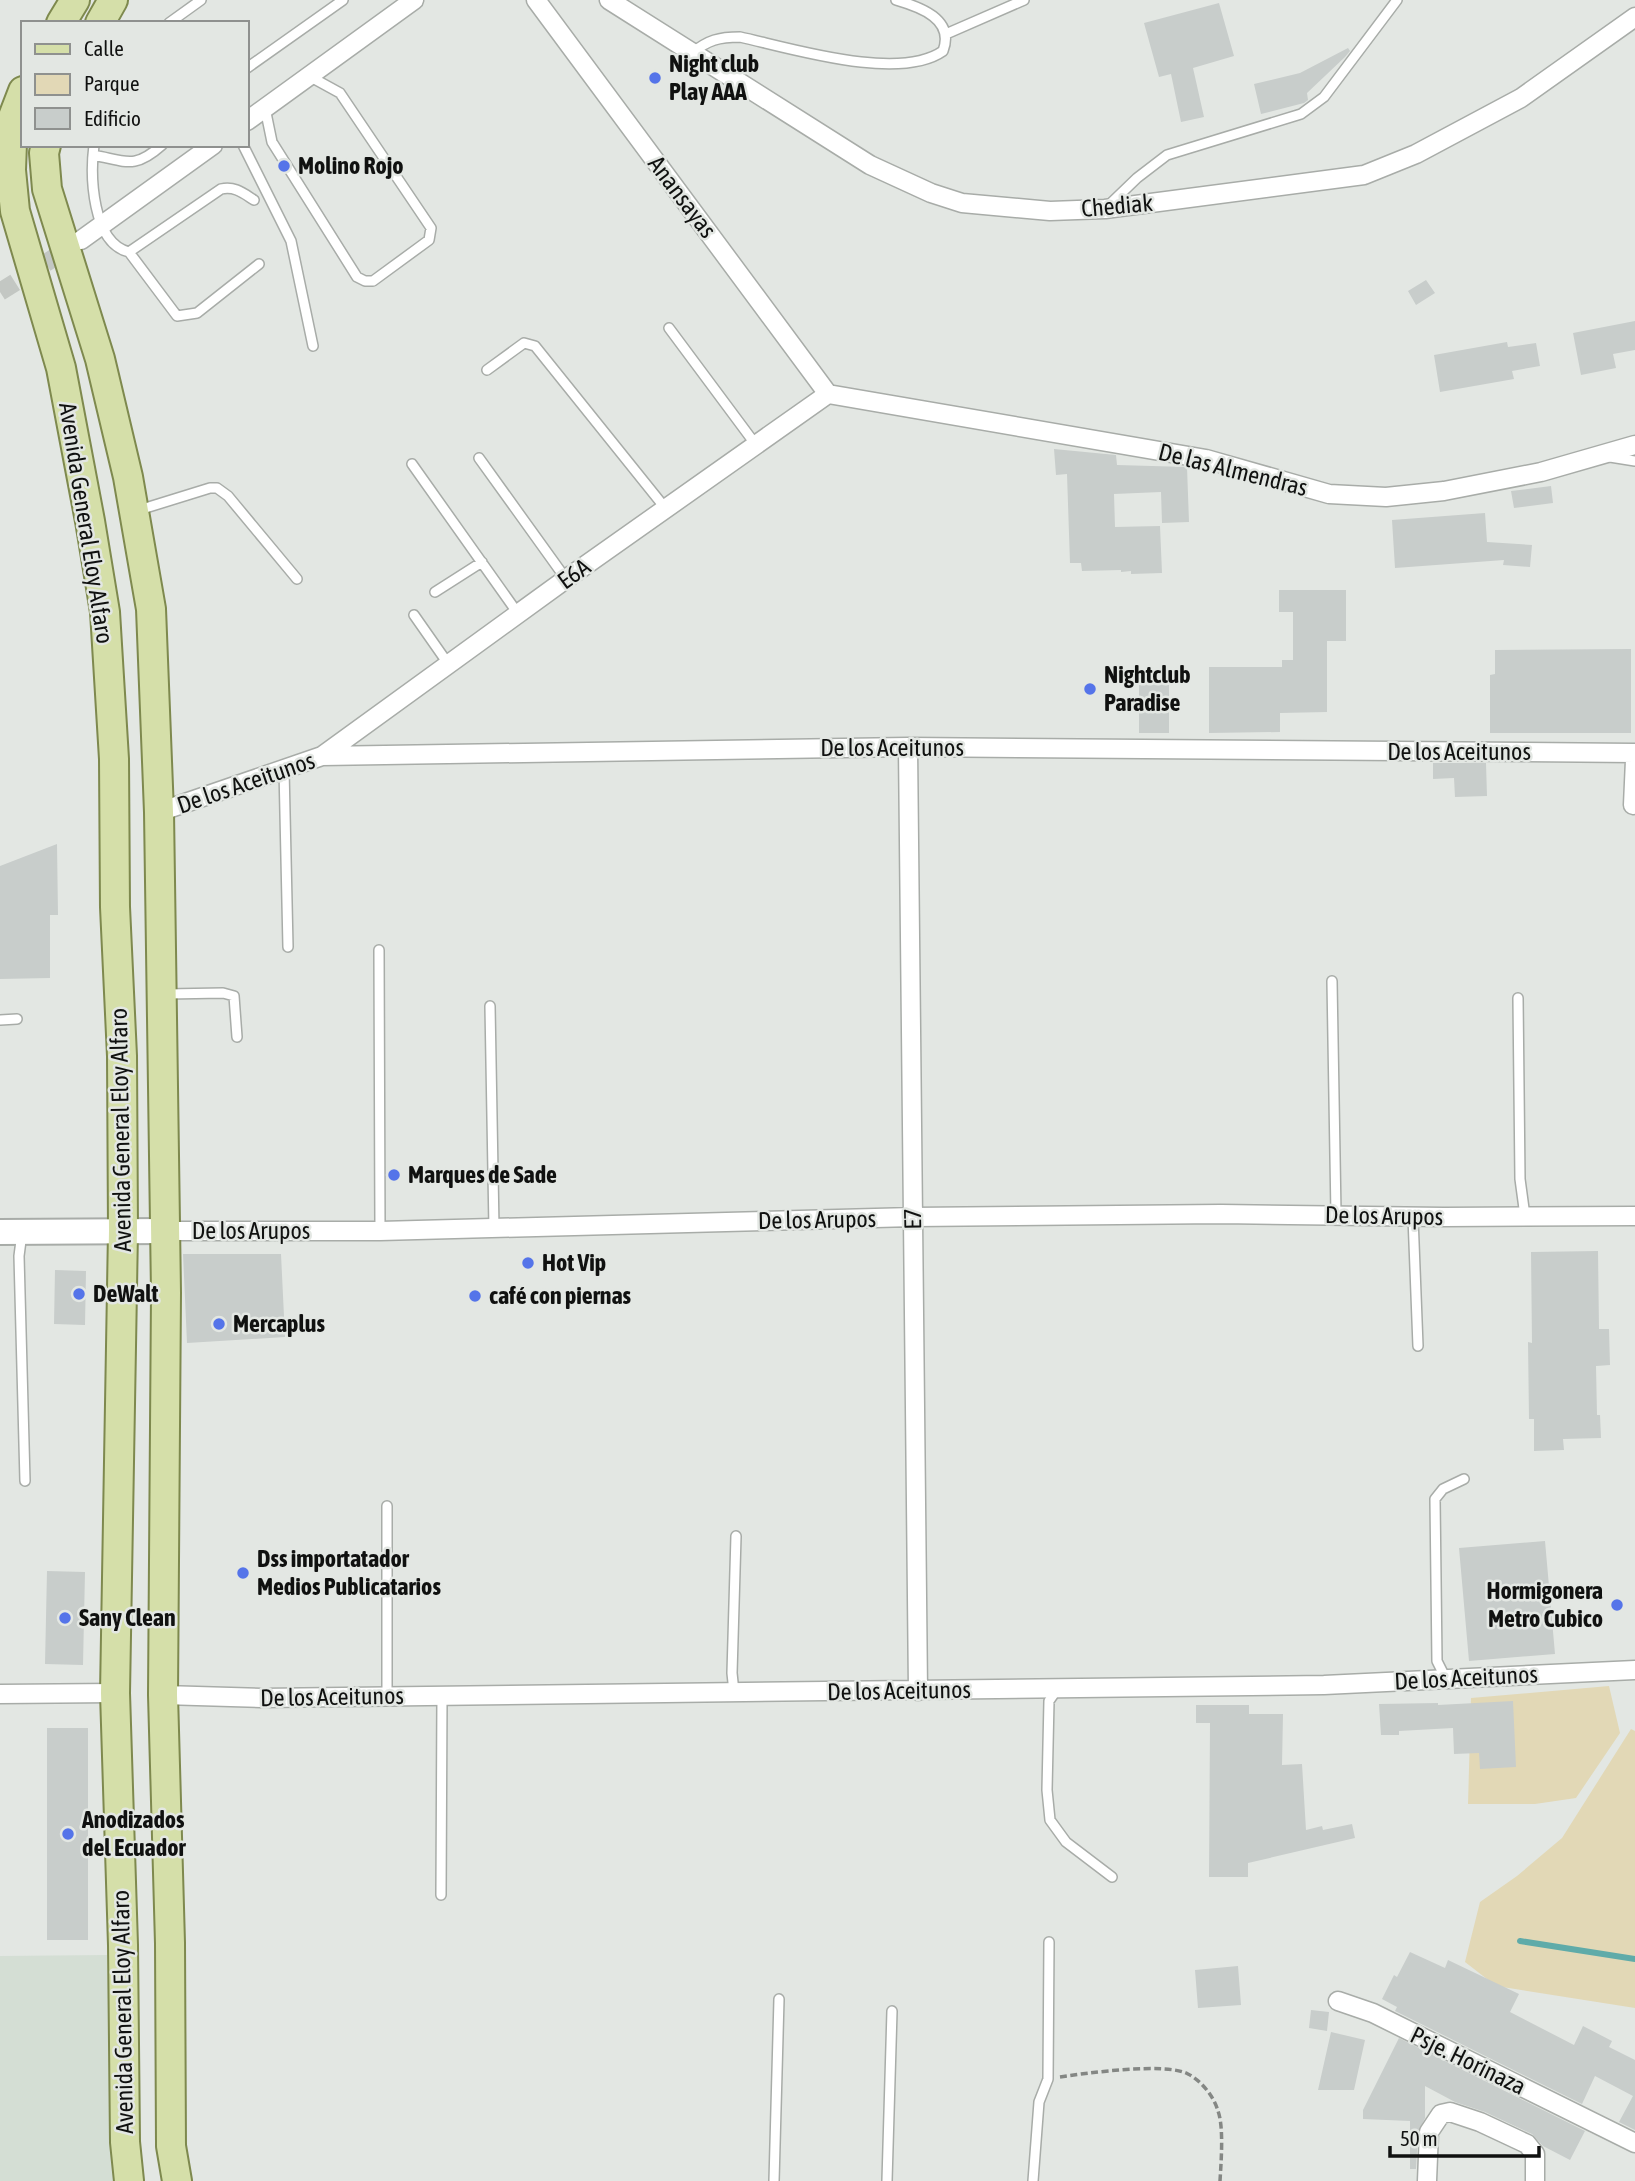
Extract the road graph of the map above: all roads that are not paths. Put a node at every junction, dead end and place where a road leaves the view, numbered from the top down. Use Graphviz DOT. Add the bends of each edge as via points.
graph roads {
  1 [pos="75,0"];
  2 [pos="113,0"];
  3 [pos="201,0"];
  4 [pos="343,0"];
  5 [pos="414,0"];
  6 [pos="536,0"];
  7 [pos="608,0"];
  8 [pos="896,0"];
  9 [pos="1024,0"];
  10 [pos="1397,0"];
  11 [pos="1635,17"];
  12 [pos="62,21"];
  13 [pos="101,21"];
  14 [pos="172,21"];
  15 [pos="946,34"];
  16 [pos="691,53"];
  17 [pos="248,67"];
  18 [pos="309,76"];
  19 [pos="13,106"];
  20 [pos="265,108"];
  21 [pos="248,120"];
  22 [pos="46,147"];
  23 [pos="160,147"];
  24 [pos="210,147"];
  25 [pos="244,147"];
  26 [pos="94,150"];
  27 [pos="254,200"];
  28 [pos="1105,209"];
  29 [pos="101,226"];
  30 [pos="81,240"];
  31 [pos="129,252"];
  32 [pos="259,264"];
  33 [pos="669,328"];
  34 [pos="313,346"];
  35 [pos="487,370"];
  36 [pos="828,394"];
  37 [pos="757,446"];
  38 [pos="1635,446"];
  39 [pos="1598,456"];
  40 [pos="479,458"];
  41 [pos="1635,461"];
  42 [pos="412,464"];
  43 [pos="666,509"];
  44 [pos="134,511"];
  45 [pos="482,562"];
  46 [pos="297,579"];
  47 [pos="566,579"];
  48 [pos="435,592"];
  49 [pos="414,615"];
  50 [pos="519,615"];
  51 [pos="449,665"];
  52 [pos="908,747"];
  53 [pos="1635,753"];
  54 [pos="323,756"];
  55 [pos="1635,760"];
  56 [pos="284,769"];
  57 [pos="1633,805"];
  58 [pos="159,812"];
  59 [pos="288,947"];
  60 [pos="379,950"];
  61 [pos="1332,981"];
  62 [pos="161,994"];
  63 [pos="1518,998"];
  64 [pos="490,1006"];
  65 [pos="17,1019"];
  66 [pos="0,1020"];
  67 [pos="237,1037"];
  68 [pos="1336,1214"];
  69 [pos="1525,1216"];
  70 [pos="1635,1216"];
  71 [pos="913,1217"];
  72 [pos="1413,1217"];
  73 [pos="494,1228"];
  74 [pos="123,1231"];
  75 [pos="165,1231"];
  76 [pos="380,1231"];
  77 [pos="11,1232"];
  78 [pos="1418,1346"];
  79 [pos="1464,1479"];
  80 [pos="25,1481"];
  81 [pos="387,1506"];
  82 [pos="736,1536"];
  83 [pos="1635,1670"];
  84 [pos="1446,1679"];
  85 [pos="1058,1688"];
  86 [pos="918,1690"];
  87 [pos="734,1692"];
  88 [pos="115,1693"];
  89 [pos="0,1694"];
  90 [pos="163,1695"];
  91 [pos="387,1696"];
  92 [pos="442,1696"];
  93 [pos="1112,1877"];
  94 [pos="442,1895"];
  95 [pos="1049,1942"];
  96 [pos="779,1999"];
  97 [pos="1338,2001"];
  98 [pos="892,2011"];
  99 [pos="1635,2143"];
  100 [pos="1535,2177"];
  101 [pos="129,2181"];
  102 [pos="177,2181"];
  103 [pos="774,2181"];
  104 [pos="887,2181"];
  105 [pos="1033,2181"];
  106 [pos="1427,2181"];
  1 -- 12 [label="main road"];
  2 -- 13 [label="main road"];
  3 -- 14 [label="lane"];
  4 -- 17 [label="lane"];
  5 -- 18 [label="street"];
  6 -- 36 [label="street, Anansayas"];
  7 -- 16 [label="street, Chediak"];
  8 -- 15 [label="lane" via="933,14"];
  9 -- 15 [label="lane"];
  10 -- 28 [label="lane" via="1324,97 1301,114 1167,155"];
  11 -- 28 [label="street, Chediak" via="1521,98 1416,154 1364,175"];
  15 -- 16 [label="lane" via="943,51 935,56 897,64 858,62 740,37 721,37"];
  16 -- 28 [label="street, Chediak" via="870,165 931,193 997,207"];
  18 -- 20 [label="street"];
  18 -- 20 [label="lane" via="340,93 431,228 429,240 373,281 357,277 279,153"];
  19 -- 74 [label="main road, Avenida General Eloy Alfaro" via="15,211 61,368 105,612 114,759"];
  20 -- 21 [label="street"];
  22 -- 44 [label="main road, Avenida General Eloy Alfaro" via="47,189 100,359"];
  23 -- 26 [label="lane" via="134,163"];
  24 -- 29 [label="street"];
  25 -- 34 [label="lane" via="291,241"];
  26 -- 29 [label="lane" via="93,184"];
  27 -- 31 [label="lane" via="237,189 221,189"];
  29 -- 30 [label="street"];
  29 -- 31 [label="lane" via="115,247"];
  31 -- 32 [label="lane" via="177,316 197,313"];
  33 -- 37 [label="lane"];
  35 -- 43 [label="lane" via="524,343 535,346"];
  36 -- 37 [label="street, E6A"];
  36 -- 39 [label="street, De las Almendras" via="1206,459 1329,494 1386,497 1444,491"];
  37 -- 43 [label="street, E6A"];
  38 -- 39 [label="street, De las Almendras"];
  39 -- 41 [label="lane"];
  40 -- 47 [label="lane"];
  42 -- 45 [label="lane"];
  43 -- 47 [label="street, E6A"];
  44 -- 46 [label="lane" via="217,488"];
  44 -- 58 [label="main road, Avenida General Eloy Alfaro" via="151,609"];
  45 -- 48 [label="lane"];
  45 -- 50 [label="lane"];
  47 -- 50 [label="street, E6A"];
  49 -- 51 [label="lane"];
  50 -- 51 [label="street, E6A"];
  51 -- 54 [label="street, E6A"];
  52 -- 53 [label="street, De los Aceitunos"];
  52 -- 54 [label="street, De los Aceitunos"];
  52 -- 71 [label="street, E7"];
  54 -- 56 [label="street, De los Aceitunos"];
  55 -- 57 [label="street"];
  56 -- 58 [label="street, De los Aceitunos"];
  56 -- 59 [label="lane"];
  58 -- 62 [label="main road, Avenida General Eloy Alfaro"];
  60 -- 76 [label="lane"];
  61 -- 68 [label="lane"];
  62 -- 67 [label="lane" via="223,992 234,996"];
  62 -- 75 [label="main road, Avenida General Eloy Alfaro"];
  63 -- 69 [label="lane" via="1520,1179"];
  64 -- 73 [label="lane"];
  65 -- 66 [label="lane"];
  68 -- 71 [label="street, De los Arupos"];
  68 -- 72 [label="street, De los Arupos"];
  69 -- 70 [label="street, De los Arupos"];
  69 -- 72 [label="street, De los Arupos"];
  71 -- 73 [label="street, De los Arupos"];
  71 -- 86 [label="street, E7"];
  72 -- 78 [label="lane"];
  73 -- 76 [label="street, De los Arupos"];
  74 -- 75 [label="street, De los Arupos"];
  74 -- 77 [label="street, De los Arupos"];
  74 -- 88 [label="main road, Avenida General Eloy Alfaro"];
  75 -- 76 [label="street, De los Arupos"];
  75 -- 90 [label="main road, Avenida General Eloy Alfaro"];
  77 -- 80 [label="lane" via="19,1256"];
  79 -- 84 [label="lane" via="1443,1489 1435,1499 1437,1661"];
  81 -- 91 [label="lane"];
  82 -- 87 [label="lane"];
  83 -- 84 [label="street, De los Aceitunos"];
  84 -- 85 [label="street, De los Aceitunos"];
  85 -- 86 [label="street, De los Aceitunos"];
  85 -- 93 [label="lane" via="1049,1701 1050,1820 1066,1842"];
  86 -- 87 [label="street, De los Aceitunos"];
  87 -- 92 [label="street, De los Aceitunos"];
  88 -- 89 [label="street"];
  88 -- 101 [label="main road, Avenida General Eloy Alfaro"];
  90 -- 91 [label="street, De los Aceitunos"];
  90 -- 102 [label="main road, Avenida General Eloy Alfaro" via="171,2146"];
  91 -- 92 [label="street, De los Aceitunos"];
  92 -- 94 [label="lane"];
  95 -- 105 [label="lane" via="1048,2079 1039,2102"];
  96 -- 103 [label="lane"];
  97 -- 99 [label="street, Psje. Horinaza" via="1373,2013"];
  98 -- 104 [label="lane"];
  100 -- 106 [label="street" via="1535,2154 1527,2144 1450,2112 1441,2114 1429,2132"];
}
